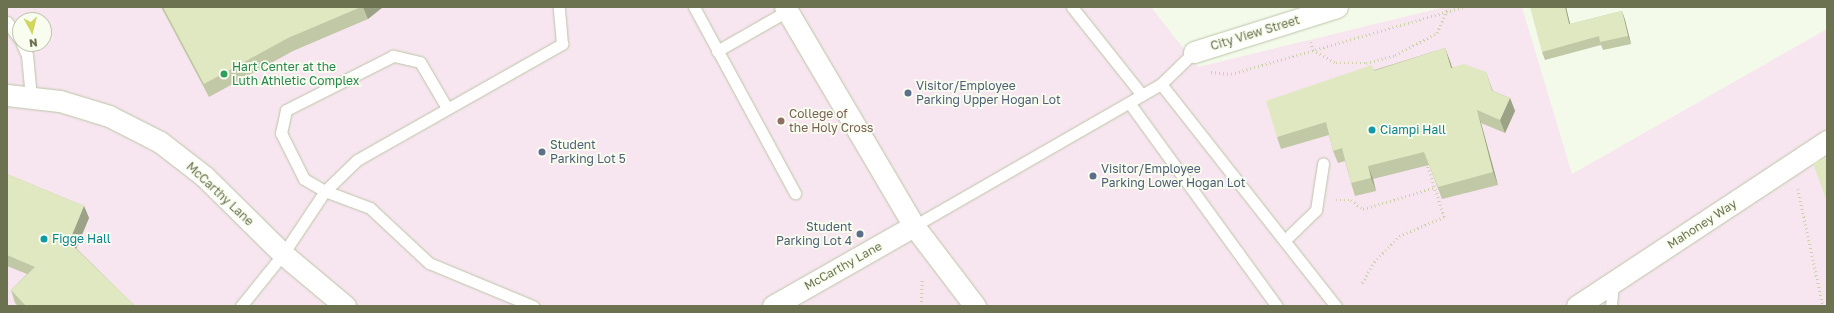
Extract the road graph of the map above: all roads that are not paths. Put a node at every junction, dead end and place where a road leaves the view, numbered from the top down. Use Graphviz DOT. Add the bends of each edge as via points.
graph roads {
  1 [pos="559,7"];
  2 [pos="694,7"];
  3 [pos="1072,7"];
  4 [pos="1338,7"];
  5 [pos="786,9"];
  6 [pos="717,51"];
  7 [pos="26,52"];
  8 [pos="1194,52"];
  9 [pos="1161,84"];
  10 [pos="7,95"];
  11 [pos="1142,95"];
  12 [pos="31,98"];
  13 [pos="1130,104"];
  14 [pos="447,108"];
  15 [pos="1827,141"];
  16 [pos="1323,164"];
  17 [pos="325,191"];
  18 [pos="795,193"];
  19 [pos="914,226"];
  20 [pos="1285,240"];
  21 [pos="283,254"];
  22 [pos="1613,283"];
  23 [pos="241,306"];
  24 [pos="345,306"];
  25 [pos="533,306"];
  26 [pos="773,306"];
  27 [pos="975,306"];
  28 [pos="1277,306"];
  29 [pos="1336,306"];
  30 [pos="1577,306"];
  31 [pos="1611,306"];
  1 -- 14 [label="lane" via="562,44"];
  2 -- 6 [label="lane"];
  3 -- 11 [label="lane"];
  4 -- 8 [label="street, City View Street"];
  5 -- 6 [label="lane"];
  5 -- 19 [label="street"];
  6 -- 18 [label="lane"];
  7 -- 12 [label="lane"];
  8 -- 9 [label="lane"];
  9 -- 11 [label="lane"];
  9 -- 20 [label="lane"];
  10 -- 12 [label="street, McCarthy Lane"];
  11 -- 13 [label="lane"];
  12 -- 21 [label="street, McCarthy Lane" via="60,101 109,116 160,142 204,176"];
  13 -- 19 [label="lane"];
  13 -- 28 [label="lane"];
  14 -- 17 [label="lane" via="357,160"];
  14 -- 17 [label="lane" via="420,62 393,56 286,110 282,133 304,179"];
  15 -- 22 [label="street, Mahoney Way"];
  16 -- 20 [label="lane" via="1316,210"];
  17 -- 21 [label="lane"];
  17 -- 25 [label="lane" via="370,208 429,263"];
  19 -- 26 [label="street, McCarthy Lane"];
  19 -- 27 [label="street"];
  20 -- 29 [label="lane"];
  21 -- 23 [label="lane"];
  21 -- 24 [label="street, McCarthy Lane"];
  22 -- 30 [label="street, Mahoney Way"];
  22 -- 31 [label="lane"];
}
